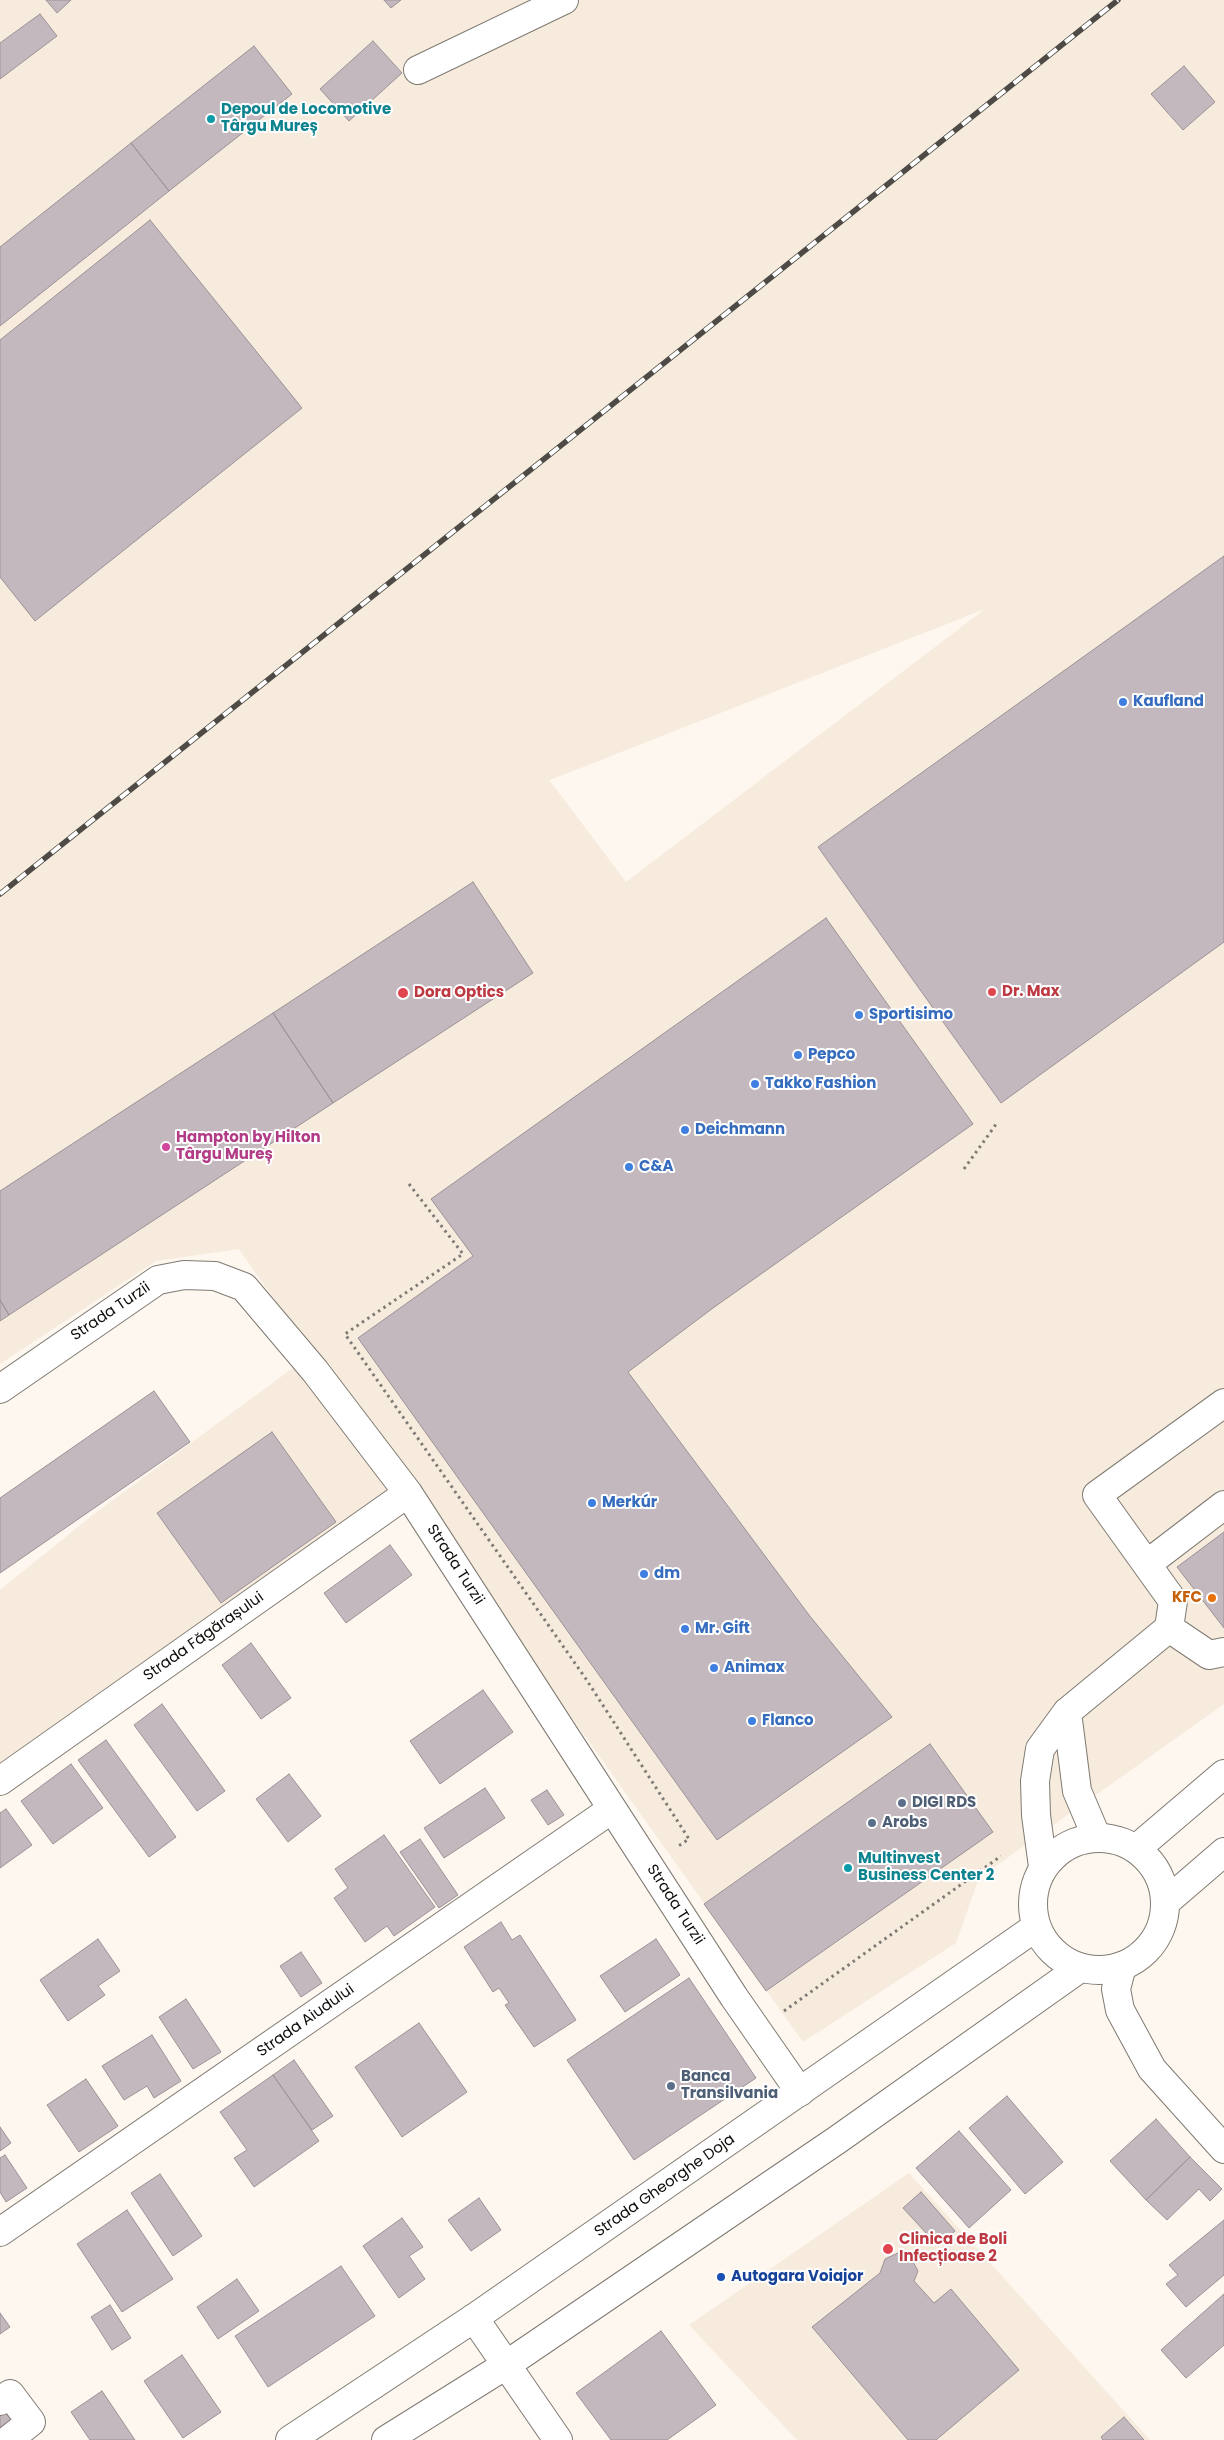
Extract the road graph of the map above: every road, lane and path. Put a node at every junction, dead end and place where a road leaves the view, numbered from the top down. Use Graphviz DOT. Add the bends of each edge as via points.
graph roads {
  1 [pos="564,0"];
  2 [pos="418,70"];
  3 [pos="997,1123"];
  4 [pos="964,1169"];
  5 [pos="409,1184"];
  6 [pos="0,1389"];
  7 [pos="1224,1403"];
  8 [pos="408,1493"];
  9 [pos="1224,1505"];
  10 [pos="1147,1564"];
  11 [pos="1170,1628"];
  12 [pos="1224,1652"];
  13 [pos="1067,1712"];
  14 [pos="1224,1774"];
  15 [pos="0,1780"];
  16 [pos="612,1809"];
  17 [pos="1097,1838"];
  18 [pos="1136,1849"];
  19 [pos="673,1850"];
  20 [pos="1224,1852"];
  21 [pos="1002,1856"];
  22 [pos="1044,1867"];
  23 [pos="1166,1902"];
  24 [pos="1036,1927"];
  25 [pos="1122,1966"];
  26 [pos="1080,1968"];
  27 [pos="779,2014"];
  28 [pos="800,2092"];
  29 [pos="1224,2149"];
  30 [pos="0,2232"];
  31 [pos="474,2318"];
  32 [pos="506,2365"];
  33 [pos="0,2401"];
  34 [pos="38,2431"];
  35 [pos="8,2440"];
  36 [pos="290,2440"];
  37 [pos="386,2440"];
  38 [pos="558,2440"];
  1 -- 2 [label="street"];
  3 -- 4 [label="path"];
  5 -- 19 [label="path" via="462,1254 345,1334 586,1678 684,1831 689,1839"];
  6 -- 8 [label="street, Strada Turzii" via="158,1280 184,1275 214,1276 244,1287 255,1298 315,1370"];
  7 -- 10 [label="street" via="1097,1495"];
  8 -- 15 [label="street, Strada Făgărașului"];
  8 -- 16 [label="street, Strada Turzii"];
  9 -- 10 [label="street"];
  10 -- 11 [label="street" via="1173,1601"];
  11 -- 12 [label="street" via="1209,1655"];
  11 -- 13 [label="street"];
  13 -- 17 [label="street" via="1077,1791"];
  13 -- 22 [label="street" via="1040,1749 1035,1781 1036,1815"];
  14 -- 18 [label="street"];
  16 -- 28 [label="street, Strada Turzii"];
  16 -- 30 [label="street, Strada Aiudului"];
  17 -- 18 [label="street" via="1117,1840"];
  17 -- 22 [label="street" via="1070,1845"];
  18 -- 23 [label="street" via="1151,1863 1162,1881"];
  20 -- 23 [label="street"];
  21 -- 27 [label="path"];
  22 -- 24 [label="street" via="1035,1886 1032,1906"];
  23 -- 25 [label="street" via="1163,1922 1154,1941 1140,1956"];
  24 -- 26 [label="street" via="1046,1945 1062,1960"];
  24 -- 28 [label="street, Strada Gheorghe Doja"];
  25 -- 26 [label="street" via="1102,1971"];
  25 -- 29 [label="street" via="1116,1989 1120,2010 1152,2069"];
  26 -- 32 [label="street" via="837,2140"];
  28 -- 31 [label="street, Strada Gheorghe Doja"];
  31 -- 32 [label="street"];
  31 -- 36 [label="street, Strada Gheorghe Doja"];
  32 -- 37 [label="street"];
  32 -- 38 [label="street"];
  33 -- 34 [label="street" via="10,2394"];
  34 -- 35 [label="street"];
}
